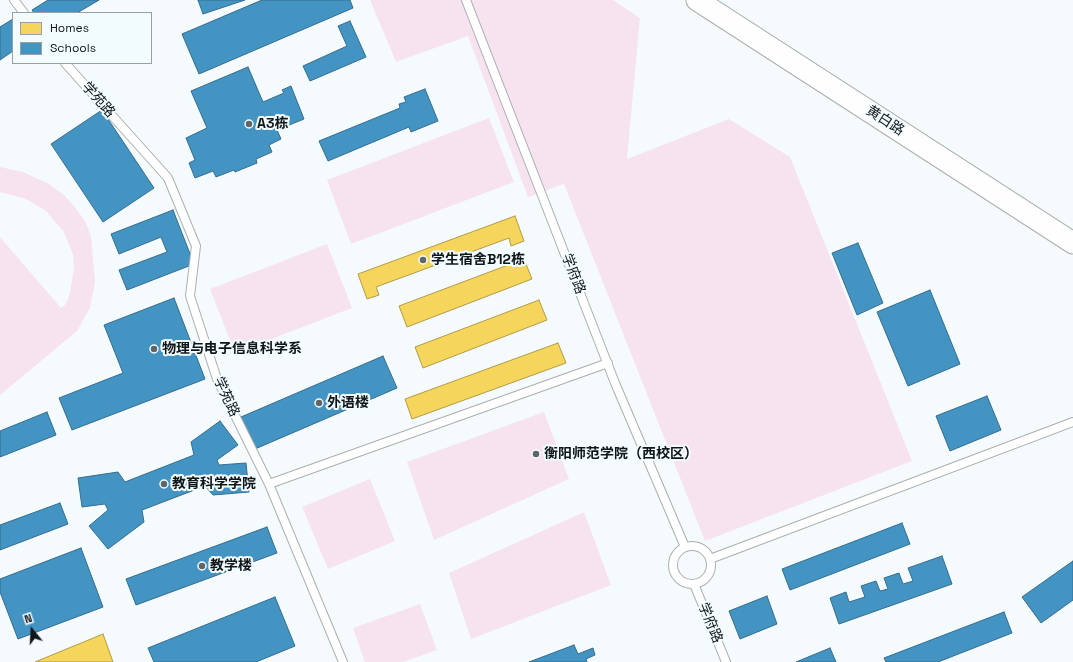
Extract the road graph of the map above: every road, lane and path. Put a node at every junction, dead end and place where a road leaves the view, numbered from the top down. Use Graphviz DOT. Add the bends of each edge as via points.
graph roads {
  1 [pos="14,0"];
  2 [pos="466,0"];
  3 [pos="697,0"];
  4 [pos="23,12"];
  5 [pos="66,64"];
  6 [pos="1073,243"];
  7 [pos="608,363"];
  8 [pos="1073,422"];
  9 [pos="269,484"];
  10 [pos="684,547"];
  11 [pos="710,559"];
  12 [pos="694,584"];
  13 [pos="343,662"];
  14 [pos="726,662"];
  1 -- 4 [label="lane"];
  2 -- 7 [label="lane, 学府路"];
  3 -- 6 [label="main road, 黄白路"];
  5 -- 9 [label="lane, 学苑路" via="168,178 196,246 190,296 214,372"];
  7 -- 9 [label="lane"];
  7 -- 10 [label="lane, 学府路"];
  8 -- 11 [label="lane"];
  9 -- 13 [label="lane, 学苑路"];
  10 -- 11 [label="lane" via="703,549"];
  10 -- 12 [label="lane" via="674,557 674,572 679,579"];
  11 -- 12 [label="lane" via="708,575"];
  12 -- 14 [label="lane, 学府路"];
}
